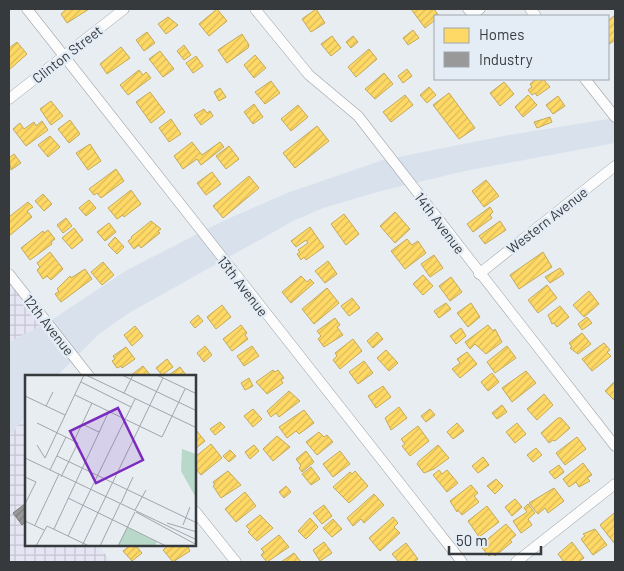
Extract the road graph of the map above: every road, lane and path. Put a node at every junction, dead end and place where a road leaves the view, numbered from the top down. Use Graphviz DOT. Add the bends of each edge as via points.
graph roads {
  1 [pos="27,9"];
  2 [pos="124,9"];
  3 [pos="255,9"];
  4 [pos="64,56"];
  5 [pos="586,80"];
  6 [pos="9,99"];
  7 [pos="615,117"];
  8 [pos="615,166"];
  9 [pos="9,274"];
  10 [pos="479,274"];
  11 [pos="88,375"];
  12 [pos="615,446"];
  13 [pos="615,484"];
  14 [pos="196,512"];
  15 [pos="236,562"];
  16 [pos="462,562"];
  17 [pos="516,562"];
  1 -- 4 [label="street, 13th Avenue"];
  2 -- 4 [label="street, Clinton Street"];
  3 -- 10 [label="street, 14th Avenue" via="309,75 358,116"];
  4 -- 6 [label="street, Clinton Street"];
  4 -- 16 [label="street, 13th Avenue"];
  5 -- 7 [label="street"];
  8 -- 10 [label="street, Western Avenue"];
  9 -- 11 [label="street, 12th Avenue"];
  10 -- 12 [label="street, 14th Avenue"];
  13 -- 17 [label="street"];
  14 -- 15 [label="street"];
}
